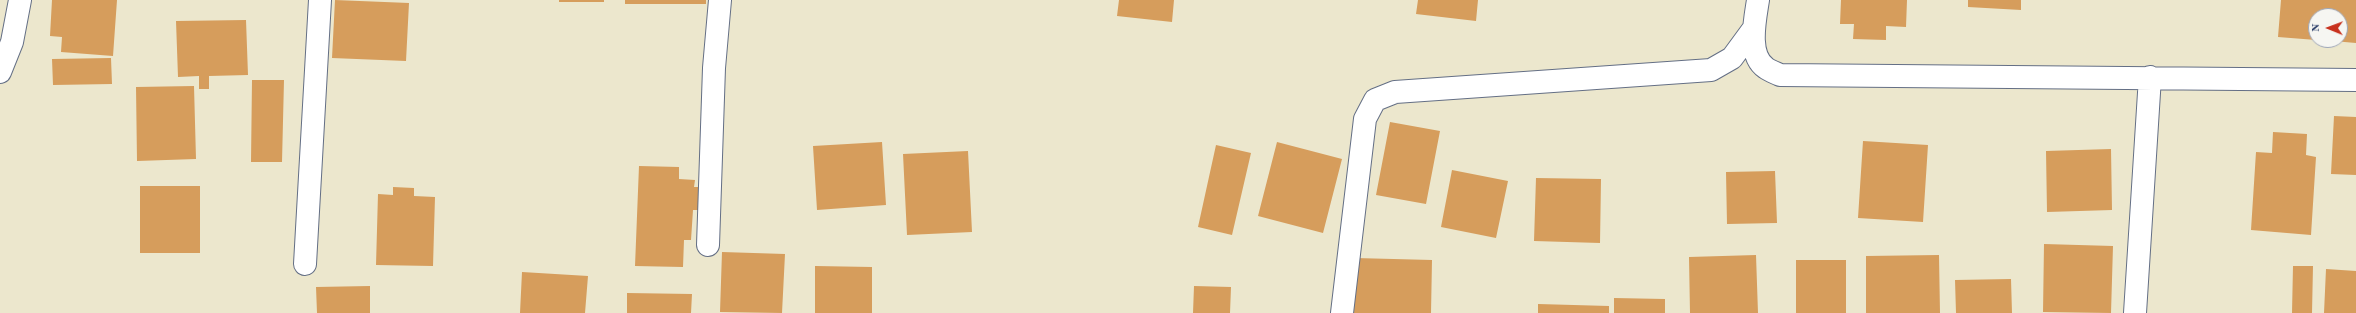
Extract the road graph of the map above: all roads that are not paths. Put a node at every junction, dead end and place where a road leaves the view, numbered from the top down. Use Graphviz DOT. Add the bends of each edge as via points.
graph roads {
  1 [pos="20,0"];
  2 [pos="320,0"];
  3 [pos="720,0"];
  4 [pos="1758,0"];
  5 [pos="1754,28"];
  6 [pos="0,72"];
  7 [pos="2150,77"];
  8 [pos="2356,80"];
  9 [pos="708,245"];
  10 [pos="305,264"];
  11 [pos="1342,313"];
  12 [pos="2135,313"];
  1 -- 6 [label="street" via="12,42"];
  2 -- 10 [label="street"];
  3 -- 9 [label="street" via="714,68"];
  4 -- 5 [label="street"];
  5 -- 7 [label="street" via="1756,55 1765,68 1780,75"];
  5 -- 11 [label="street" via="1732,58 1711,70 1395,92 1375,100 1365,118"];
  7 -- 8 [label="street"];
  7 -- 12 [label="street"];
}
